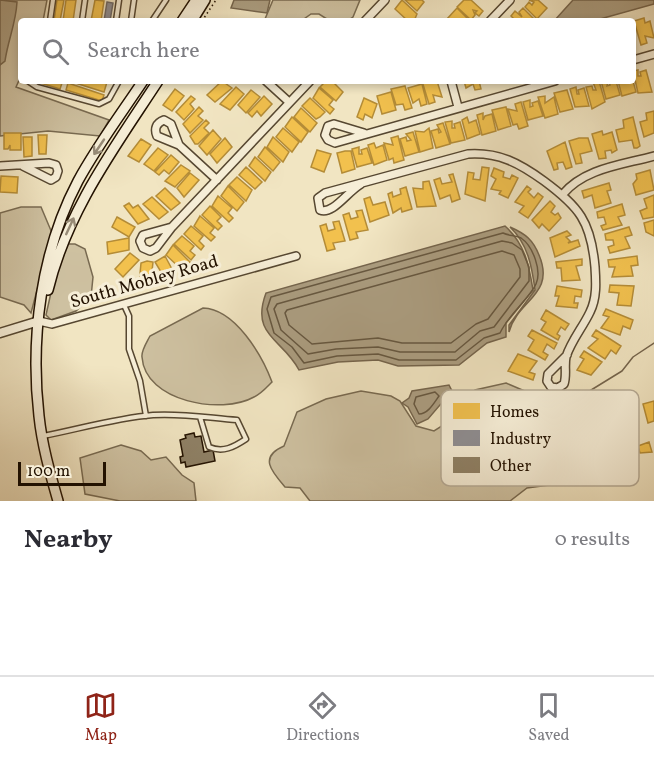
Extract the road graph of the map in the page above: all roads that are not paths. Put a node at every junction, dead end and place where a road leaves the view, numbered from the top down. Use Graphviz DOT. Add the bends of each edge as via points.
graph roads {
  1 [pos="53,0"];
  2 [pos="85,0"];
  3 [pos="119,0"];
  4 [pos="134,0"];
  5 [pos="166,0"];
  6 [pos="196,0"];
  7 [pos="205,0"];
  8 [pos="211,0"];
  9 [pos="385,0"];
  10 [pos="510,0"];
  11 [pos="50,18"];
  12 [pos="82,18"];
  13 [pos="116,18"];
  14 [pos="131,18"];
  15 [pos="154,18"];
  16 [pos="184,18"];
  17 [pos="194,18"];
  18 [pos="199,18"];
  19 [pos="368,18"];
  20 [pos="493,18"];
  21 [pos="654,54"];
  22 [pos="636,59"];
  23 [pos="32,84"];
  24 [pos="117,84"];
  25 [pos="141,84"];
  26 [pos="156,84"];
  27 [pos="269,84"];
  28 [pos="307,84"];
  29 [pos="452,84"];
  30 [pos="544,84"];
  31 [pos="289,102"];
  32 [pos="458,107"];
  33 [pos="112,129"];
  34 [pos="364,133"];
  35 [pos="123,135"];
  36 [pos="179,145"];
  37 [pos="654,156"];
  38 [pos="0,166"];
  39 [pos="23,166"];
  40 [pos="217,180"];
  41 [pos="360,184"];
  42 [pos="563,194"];
  43 [pos="172,227"];
  44 [pos="296,256"];
  45 [pos="124,304"];
  46 [pos="39,321"];
  47 [pos="0,333"];
  48 [pos="567,355"];
  49 [pos="146,416"];
  50 [pos="200,417"];
  51 [pos="42,436"];
  52 [pos="58,501"];
  1 -- 11 [label="lane"];
  2 -- 12 [label="lane"];
  3 -- 13 [label="lane"];
  4 -- 14 [label="lane"];
  5 -- 15 [label="lane"];
  6 -- 16 [label="main road"];
  7 -- 17 [label="main road"];
  8 -- 18 [label="main road"];
  9 -- 19 [label="street"];
  10 -- 20 [label="street"];
  21 -- 22 [label="street"];
  23 -- 24 [label="lane" via="99,104 109,99"];
  25 -- 33 [label="main road"];
  26 -- 35 [label="main road"];
  27 -- 31 [label="street"];
  28 -- 31 [label="street"];
  29 -- 32 [label="street"];
  30 -- 32 [label="street"];
  31 -- 40 [label="street"];
  32 -- 34 [label="street"];
  33 -- 35 [label="main road"];
  33 -- 46 [label="main road, one-way" via="79,179 60,223 43,285"];
  34 -- 34 [label="street" via="334,124 328,126 325,135 335,142"];
  46 -- 35 [label="main road, one-way" via="63,241 86,192"];
  36 -- 40 [label="street"];
  37 -- 42 [label="street" via="588,174"];
  38 -- 39 [label="street"];
  40 -- 43 [label="street"];
  41 -- 41 [label="street" via="321,195 317,201 320,210 333,209 348,191"];
  41 -- 42 [label="street" via="468,154 490,154 523,165"];
  42 -- 48 [label="street" via="588,226 596,282 591,310"];
  43 -- 43 [label="street" via="153,250 143,248 143,235"];
  44 -- 45 [label="street, South Mobley Road"];
  45 -- 46 [label="street, South Mobley Road" via="52,324"];
  45 -- 49 [label="lane" via="129,316 129,349"];
  46 -- 47 [label="street, South Mobley Road"];
  46 -- 51 [label="main road" via="37,392"];
  48 -- 48 [label="street" via="548,374 551,387 564,384"];
  49 -- 50 [label="lane"];
  49 -- 51 [label="lane"];
  50 -- 50 [label="lane" via="237,420 246,439 229,449 213,449"];
  51 -- 52 [label="main road"];
}
